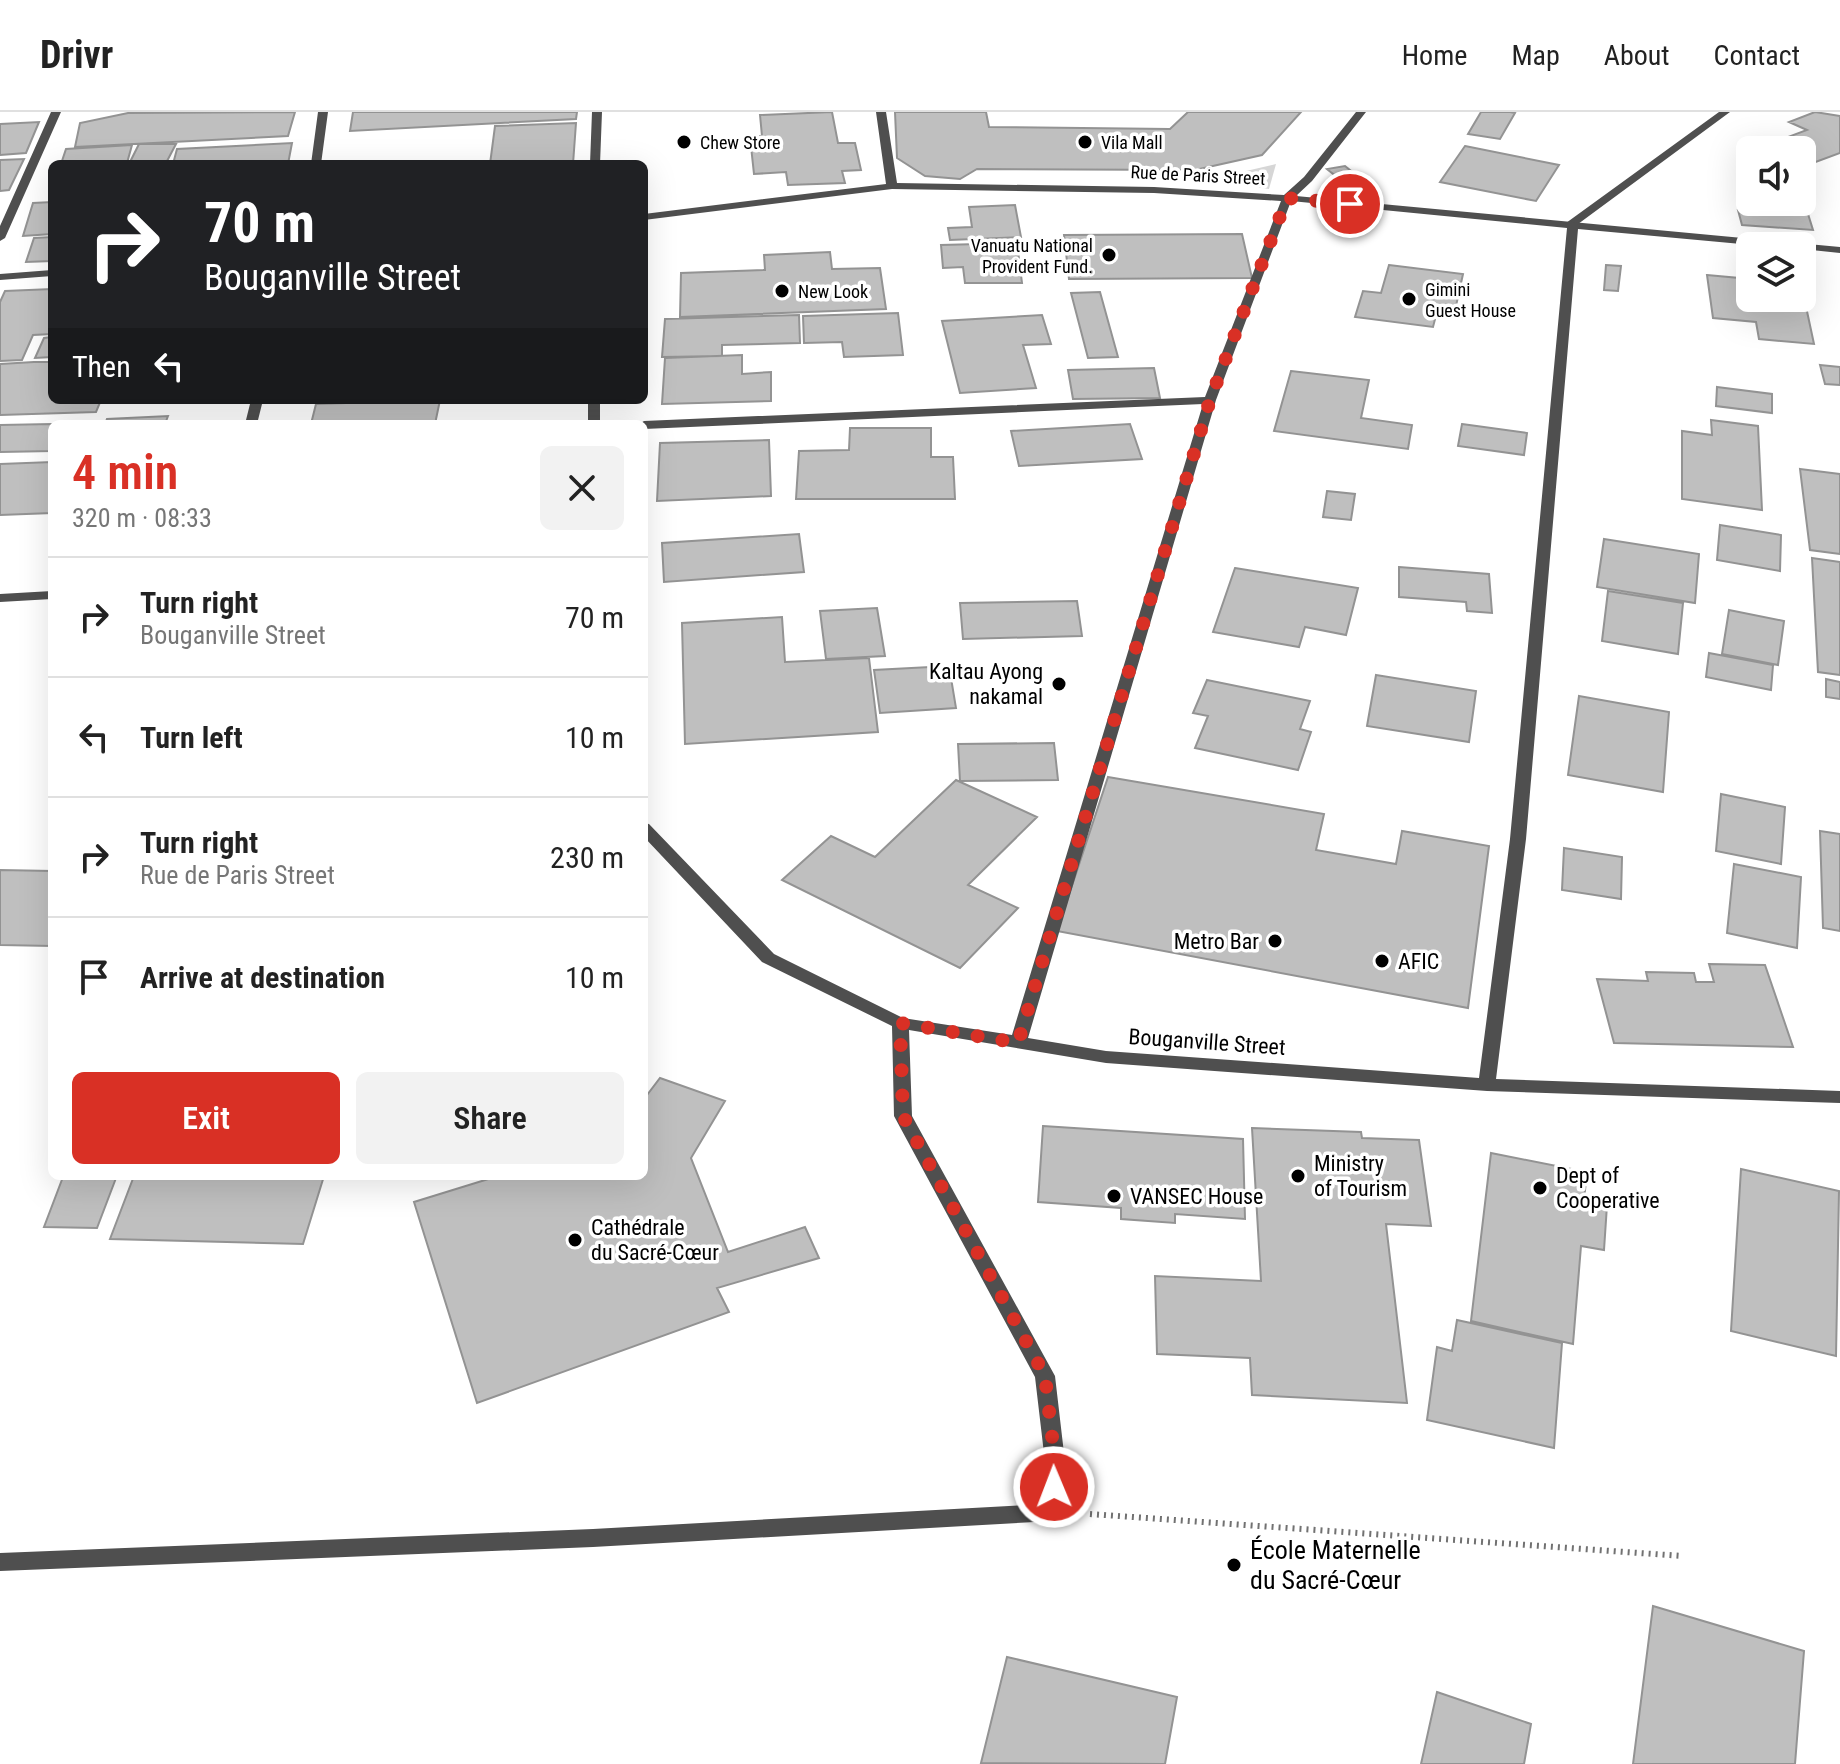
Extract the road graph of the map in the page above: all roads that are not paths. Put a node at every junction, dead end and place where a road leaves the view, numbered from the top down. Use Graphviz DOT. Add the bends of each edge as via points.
graph roads {
  1 [pos="56,112"];
  2 [pos="323,112"];
  3 [pos="597,112"];
  4 [pos="881,112"];
  5 [pos="1361,112"];
  6 [pos="1725,112"];
  7 [pos="317,160"];
  8 [pos="595,160"];
  9 [pos="892,186"];
  10 [pos="1287,198"];
  11 [pos="648,216"];
  12 [pos="1571,225"];
  13 [pos="0,238"];
  14 [pos="1736,240"];
  15 [pos="1816,248"];
  16 [pos="1840,250"];
  17 [pos="48,273"];
  18 [pos="0,277"];
  19 [pos="1210,400"];
  20 [pos="648,425"];
  21 [pos="48,595"];
  22 [pos="0,598"];
  23 [pos="648,832"];
  24 [pos="900,1023"];
  25 [pos="1018,1043"];
  26 [pos="1487,1085"];
  27 [pos="1840,1097"];
  28 [pos="0,1562"];
  1 -- 13 [label="street"];
  2 -- 7 [label="street"];
  3 -- 8 [label="street"];
  4 -- 9 [label="street"];
  5 -- 10 [label="street"];
  6 -- 12 [label="street"];
  9 -- 10 [label="street, Rue de Paris Street"];
  9 -- 11 [label="street, Rue de Paris Street"];
  10 -- 12 [label="street, Rue de Paris Street"];
  10 -- 19 [label="street"];
  12 -- 14 [label="street, Rue de Paris Street"];
  12 -- 26 [label="street" via="1518,839"];
  15 -- 16 [label="street, Rue de Paris Street"];
  17 -- 18 [label="street"];
  19 -- 20 [label="street"];
  19 -- 25 [label="street"];
  21 -- 22 [label="street"];
  23 -- 24 [label="street, Bouganville Street" via="768,958"];
  24 -- 25 [label="street, Bouganville Street"];
  24 -- 28 [label="street" via="903,1116 1045,1376 1055,1462 1053,1512 593,1538"];
  25 -- 26 [label="street, Bouganville Street" via="1106,1057"];
  26 -- 27 [label="street, Bouganville Street"];
}
